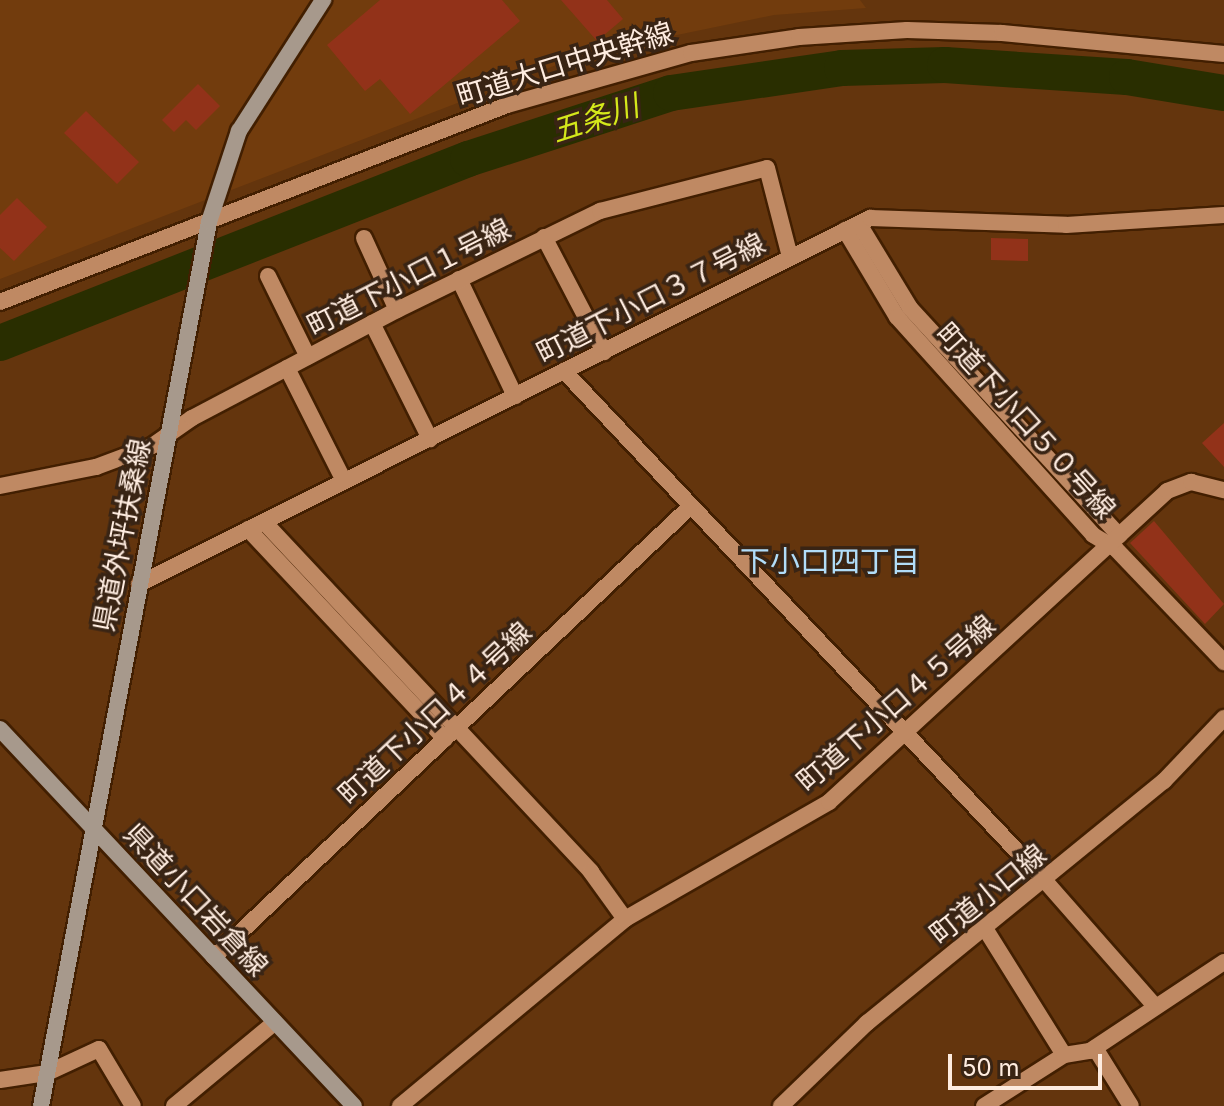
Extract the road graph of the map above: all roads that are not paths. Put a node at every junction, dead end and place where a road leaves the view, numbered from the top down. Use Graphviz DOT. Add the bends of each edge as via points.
graph roads {
  1 [pos="323,0"];
  2 [pos="1224,54"];
  3 [pos="1224,215"];
  4 [pos="209,222"];
  5 [pos="852,227"];
  6 [pos="544,237"];
  7 [pos="364,238"];
  8 [pos="790,257"];
  9 [pos="268,276"];
  10 [pos="459,279"];
  11 [pos="0,302"];
  12 [pos="397,310"];
  13 [pos="372,323"];
  14 [pos="604,352"];
  15 [pos="308,357"];
  16 [pos="287,368"];
  17 [pos="564,371"];
  18 [pos="515,396"];
  19 [pos="167,435"];
  20 [pos="430,439"];
  21 [pos="344,481"];
  22 [pos="0,486"];
  23 [pos="1224,490"];
  24 [pos="691,506"];
  25 [pos="256,525"];
  26 [pos="1114,541"];
  27 [pos="139,584"];
  28 [pos="1224,662"];
  29 [pos="1224,718"];
  30 [pos="0,729"];
  31 [pos="906,733"];
  32 [pos="451,734"];
  33 [pos="92,828"];
  34 [pos="1046,882"];
  35 [pos="625,919"];
  36 [pos="986,930"];
  37 [pos="214,957"];
  38 [pos="1224,962"];
  39 [pos="1154,1005"];
  40 [pos="275,1022"];
  41 [pos="1095,1048"];
  42 [pos="1064,1055"];
  43 [pos="47,1073"];
  44 [pos="0,1080"];
  45 [pos="784,1105"];
  46 [pos="41,1106"];
  47 [pos="133,1106"];
  48 [pos="174,1106"];
  49 [pos="354,1106"];
  50 [pos="400,1106"];
  51 [pos="984,1106"];
  52 [pos="1131,1106"];
  1 -- 4 [label="main road, 県道外坪扶桑線" via="239,131"];
  2 -- 4 [label="street, 町道大口中央幹線" via="1002,33 907,30 718,48 612,71 507,105"];
  3 -- 5 [label="street, 町道下小口３７号線" via="1066,225 870,218"];
  4 -- 11 [label="street, 町道大口中央幹線"];
  4 -- 19 [label="main road, 県道外坪扶桑線"];
  5 -- 8 [label="street, 町道下小口３７号線"];
  5 -- 26 [label="street" via="910,308"];
  5 -- 26 [label="street, 町道下小口５０号線" via="897,317 1029,463"];
  6 -- 8 [label="street, 町道下小口１号線" via="600,211 767,168"];
  6 -- 10 [label="street, 町道下小口１号線"];
  6 -- 14 [label="street"];
  7 -- 12 [label="street"];
  8 -- 14 [label="street, 町道下小口３７号線"];
  9 -- 15 [label="street"];
  10 -- 12 [label="street, 町道下小口１号線"];
  10 -- 18 [label="street"];
  12 -- 13 [label="street, 町道下小口１号線"];
  13 -- 15 [label="street, 町道下小口１号線"];
  13 -- 20 [label="street"];
  14 -- 17 [label="street, 町道下小口３７号線"];
  15 -- 16 [label="street, 町道下小口１号線"];
  16 -- 19 [label="street, 町道下小口１号線"];
  16 -- 21 [label="street"];
  17 -- 18 [label="street, 町道下小口３７号線"];
  17 -- 24 [label="street"];
  18 -- 20 [label="street, 町道下小口３７号線"];
  19 -- 22 [label="street, 町道下小口１号線" via="96,467"];
  19 -- 27 [label="main road, 県道外坪扶桑線"];
  20 -- 21 [label="street, 町道下小口３７号線"];
  21 -- 25 [label="street, 町道下小口３７号線"];
  23 -- 26 [label="street, 町道下小口４５号線" via="1179,484"];
  24 -- 31 [label="street"];
  24 -- 32 [label="street, 町道下小口４４号線"];
  25 -- 27 [label="street, 町道下小口３７号線"];
  25 -- 32 [label="street"];
  26 -- 28 [label="street, 町道下小口５０号線"];
  26 -- 31 [label="street, 町道下小口４５号線"];
  27 -- 33 [label="main road, 県道外坪扶桑線"];
  29 -- 34 [label="street, 町道小口線" via="1164,781"];
  30 -- 33 [label="main road, 県道小口岩倉線"];
  31 -- 34 [label="street"];
  31 -- 35 [label="street, 町道下小口４５号線" via="829,802"];
  32 -- 35 [label="street" via="591,872"];
  32 -- 37 [label="street, 町道下小口４４号線"];
  33 -- 37 [label="main road, 県道小口岩倉線"];
  33 -- 43 [label="main road, 県道外坪扶桑線"];
  34 -- 36 [label="street, 町道小口線"];
  34 -- 39 [label="street"];
  35 -- 50 [label="street, 町道下小口４５号線"];
  36 -- 42 [label="street"];
  36 -- 45 [label="street, 町道小口線" via="867,1023"];
  37 -- 40 [label="main road, 県道小口岩倉線"];
  38 -- 39 [label="street"];
  39 -- 41 [label="street"];
  40 -- 48 [label="street"];
  40 -- 49 [label="main road, 県道小口岩倉線"];
  41 -- 42 [label="street"];
  41 -- 52 [label="street"];
  42 -- 51 [label="street"];
  43 -- 44 [label="street" via="8,1083"];
  43 -- 46 [label="main road, 県道外坪扶桑線"];
  43 -- 47 [label="street" via="99,1049"];
}
